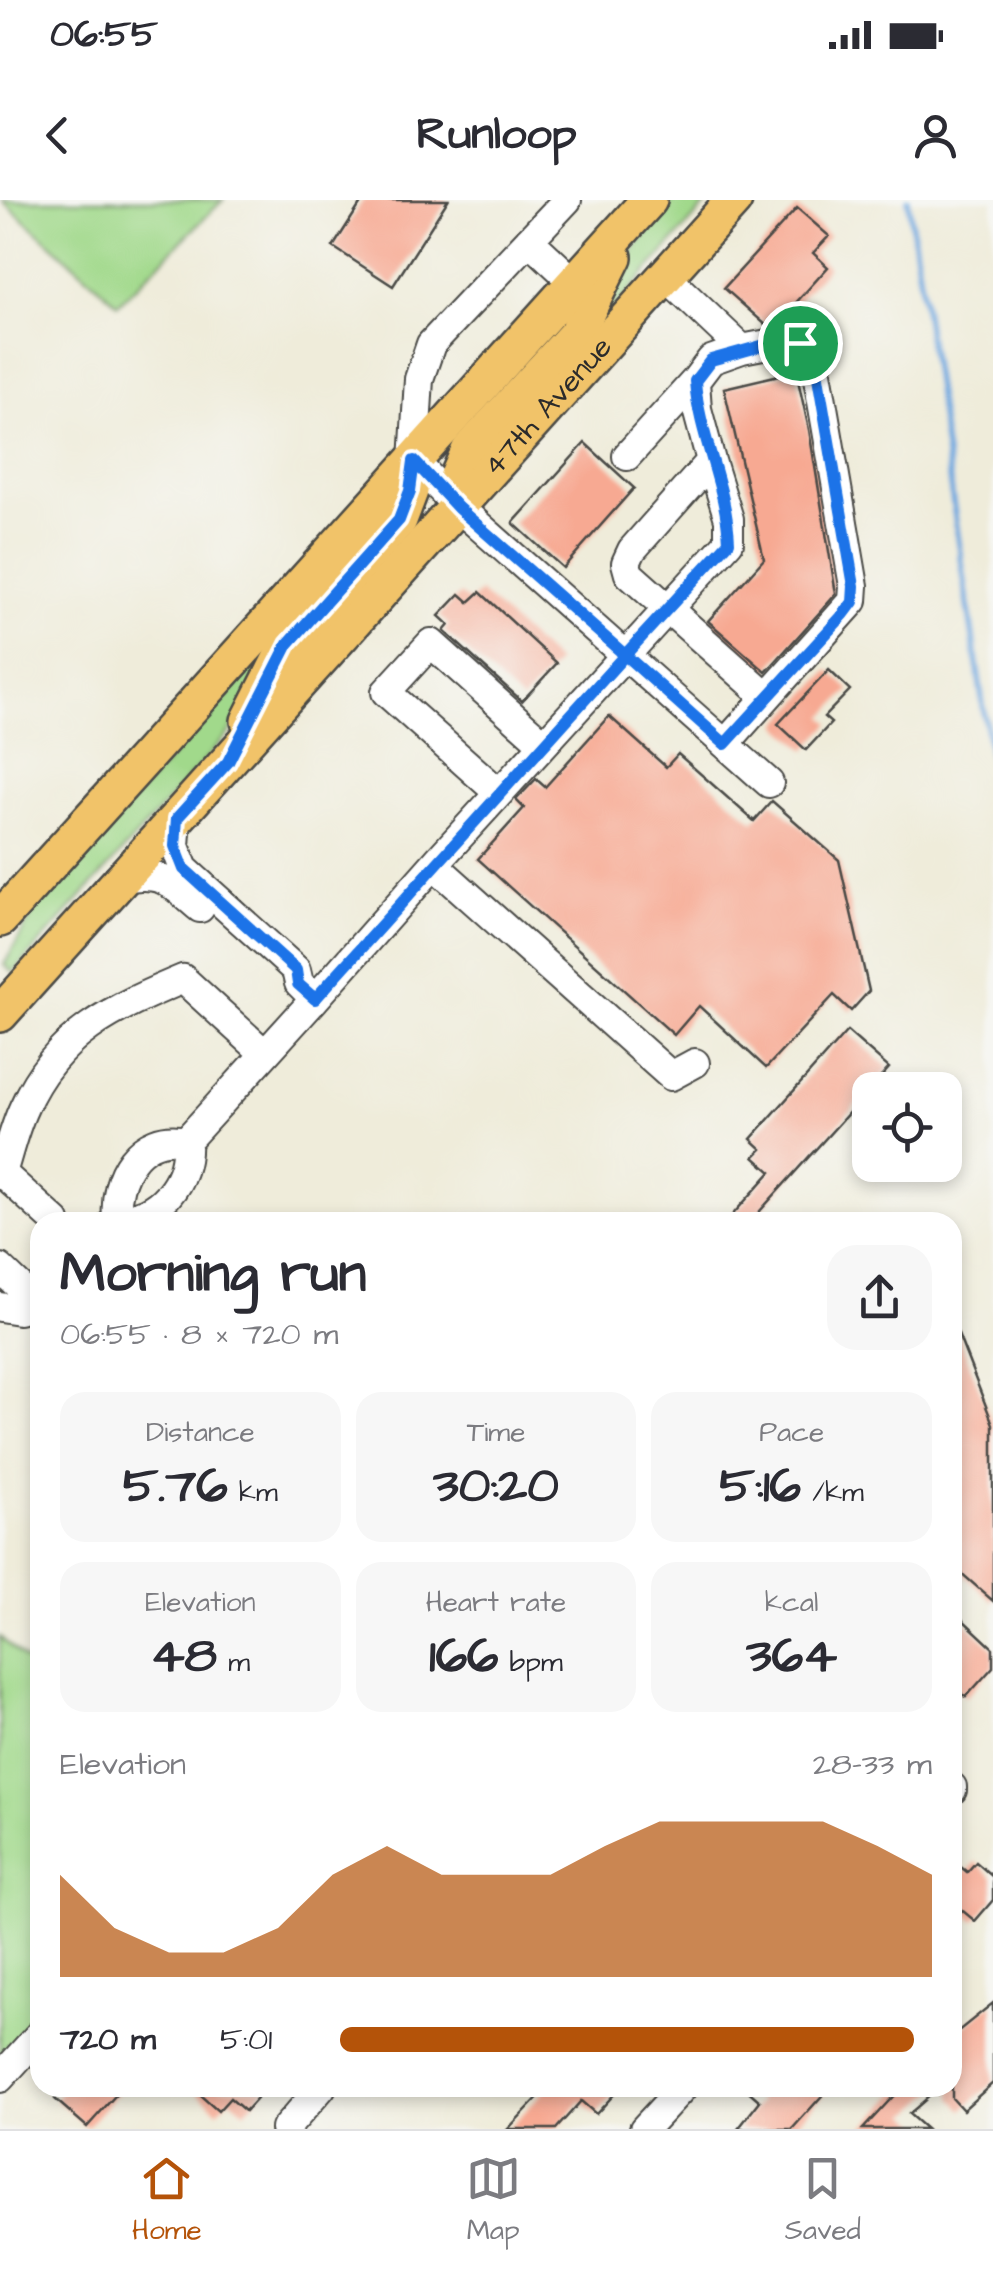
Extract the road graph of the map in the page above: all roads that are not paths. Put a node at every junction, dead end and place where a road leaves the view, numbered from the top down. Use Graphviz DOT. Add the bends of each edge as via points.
graph roads {
  1 [pos="567,200"];
  2 [pos="734,200"];
  3 [pos="642,208"];
  4 [pos="529,240"];
  5 [pos="666,276"];
  6 [pos="574,283"];
  7 [pos="742,350"];
  8 [pos="695,381"];
  9 [pos="627,456"];
  10 [pos="414,461"];
  11 [pos="711,461"];
  12 [pos="458,508"];
  13 [pos="668,609"];
  14 [pos="625,655"];
  15 [pos="767,697"];
  16 [pos="544,744"];
  17 [pos="725,744"];
  18 [pos="228,762"];
  19 [pos="768,782"];
  20 [pos="499,793"];
  21 [pos="177,818"];
  22 [pos="438,860"];
  23 [pos="123,878"];
  24 [pos="0,919"];
  25 [pos="307,991"];
  26 [pos="0,1014"];
  27 [pos="264,1054"];
  28 [pos="695,1063"];
  29 [pos="186,1141"];
  30 [pos="45,1212"];
  31 [pos="116,1212"];
  32 [pos="146,1212"];
  33 [pos="0,1268"];
  34 [pos="30,1295"];
  35 [pos="0,1307"];
  36 [pos="30,1307"];
  37 [pos="30,2045"];
  38 [pos="0,2078"];
  39 [pos="314,2097"];
  40 [pos="674,2097"];
  41 [pos="285,2129"];
  42 [pos="644,2129"];
  1 -- 4 [label="street"];
  2 -- 5 [label="main road, 47th Avenue"];
  3 -- 6 [label="main road"];
  3 -- 12 [label="main road" via="576,334 469,451 456,478"];
  4 -- 6 [label="street"];
  4 -- 10 [label="street" via="430,344 419,379"];
  5 -- 7 [label="street"];
  5 -- 12 [label="main road, 47th Avenue"];
  6 -- 10 [label="main road"];
  7 -- 8 [label="street" via="711,360"];
  7 -- 15 [label="street" via="800,343 814,354 854,586 844,614"];
  8 -- 9 [label="street"];
  8 -- 11 [label="street"];
  10 -- 12 [label="street"];
  10 -- 18 [label="main road" via="399,520 288,644"];
  10 -- 24 [label="main road"];
  11 -- 13 [label="street" via="729,542"];
  11 -- 13 [label="street" via="626,562 628,574"];
  12 -- 14 [label="street"];
  12 -- 18 [label="main road, 47th Avenue"];
  13 -- 14 [label="street"];
  13 -- 15 [label="street"];
  14 -- 16 [label="street"];
  14 -- 17 [label="street"];
  15 -- 17 [label="street"];
  16 -- 20 [label="street"];
  16 -- 20 [label="street" via="431,644 386,692"];
  17 -- 19 [label="street"];
  18 -- 21 [label="main road, 47th Avenue"];
  20 -- 22 [label="street"];
  21 -- 23 [label="main road, 47th Avenue"];
  21 -- 25 [label="street" via="175,846 184,869 296,970"];
  22 -- 25 [label="street"];
  22 -- 28 [label="street" via="442,872 672,1076"];
  23 -- 25 [label="street" via="148,874 172,884 286,984"];
  23 -- 26 [label="main road, 47th Avenue"];
  25 -- 27 [label="street"];
  27 -- 29 [label="street"];
  27 -- 30 [label="street" via="183,979 114,1008 61,1048 24,1105 2,1173"];
  29 -- 31 [label="street" via="160,1142 131,1160 117,1189"];
  29 -- 32 [label="street" via="185,1167 168,1195"];
  33 -- 34 [label="street"];
  35 -- 36 [label="street"];
  37 -- 38 [label="street"];
  39 -- 41 [label="street"];
  40 -- 42 [label="street"];
}
